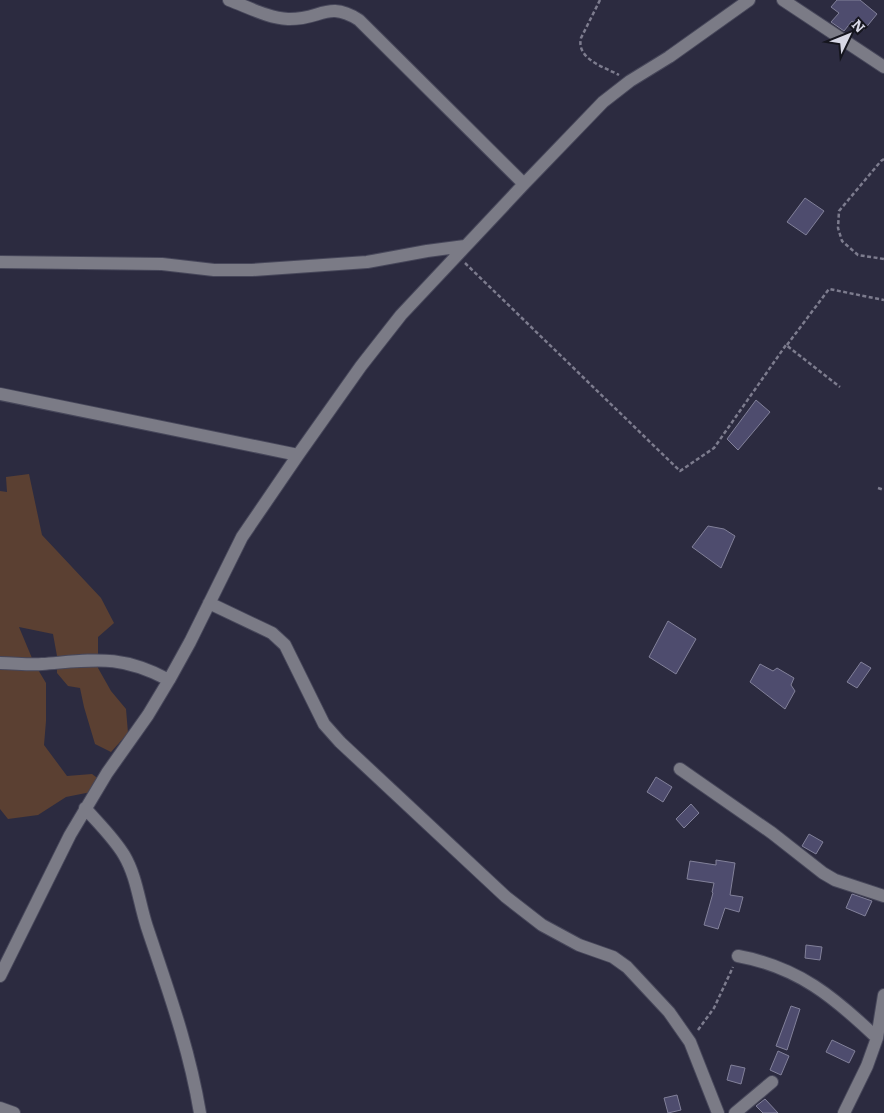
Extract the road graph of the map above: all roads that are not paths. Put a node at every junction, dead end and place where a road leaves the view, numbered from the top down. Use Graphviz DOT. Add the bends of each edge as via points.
graph roads {
  1 [pos="229,0"];
  2 [pos="749,0"];
  3 [pos="783,0"];
  4 [pos="884,67"];
  5 [pos="524,184"];
  6 [pos="461,251"];
  7 [pos="0,262"];
  8 [pos="0,394"];
  9 [pos="298,455"];
  10 [pos="210,603"];
  11 [pos="0,663"];
  12 [pos="169,680"];
  13 [pos="680,769"];
  14 [pos="85,808"];
  15 [pos="884,896"];
  16 [pos="738,956"];
  17 [pos="0,976"];
  18 [pos="884,995"];
  19 [pos="877,1038"];
  20 [pos="772,1082"];
  21 [pos="0,1108"];
  22 [pos="14,1113"];
  23 [pos="200,1113"];
  24 [pos="718,1113"];
  25 [pos="735,1113"];
  26 [pos="844,1113"];
  1 -- 5 [label="street" via="287,19 336,9 348,12"];
  2 -- 5 [label="street" via="669,57 630,80 604,102"];
  3 -- 4 [label="street"];
  5 -- 6 [label="street"];
  6 -- 7 [label="street" via="427,251 367,262 252,270 214,270 162,264"];
  6 -- 9 [label="street" via="401,315"];
  8 -- 9 [label="street"];
  9 -- 10 [label="street" via="242,537"];
  10 -- 12 [label="street"];
  10 -- 24 [label="street" via="278,638 285,645 324,724 506,897 542,925 578,945 614,957 627,967 670,1012 690,1042"];
  11 -- 12 [label="street" via="103,660 148,669"];
  12 -- 14 [label="street"];
  13 -- 15 [label="street" via="823,873"];
  14 -- 17 [label="street"];
  14 -- 23 [label="street" via="124,855 135,880 185,1044"];
  16 -- 19 [label="street" via="753,958 814,984"];
  18 -- 19 [label="street"];
  19 -- 26 [label="street" via="868,1066"];
  20 -- 25 [label="street"];
  21 -- 22 [label="street"];
}
